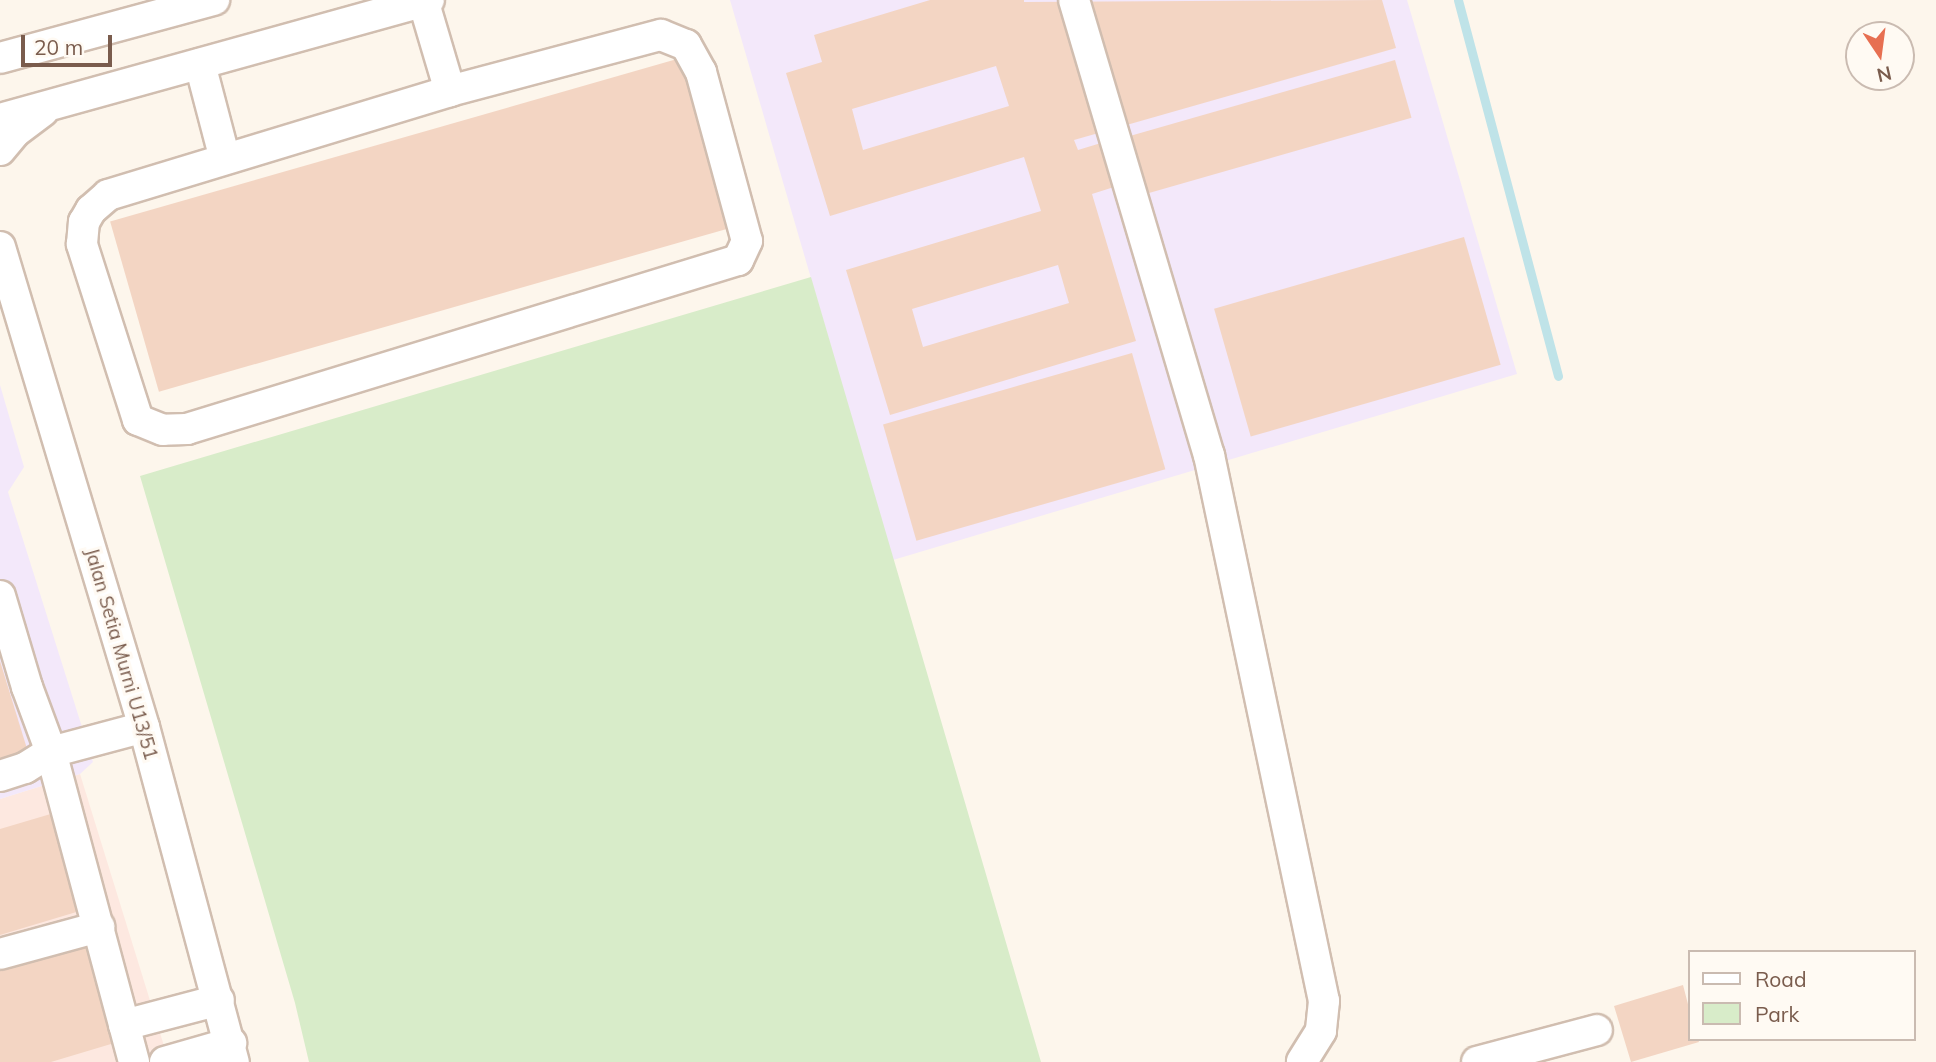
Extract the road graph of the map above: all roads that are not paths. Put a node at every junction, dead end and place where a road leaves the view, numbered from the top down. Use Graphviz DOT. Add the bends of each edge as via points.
graph roads {
  1 [pos="214,0"];
  2 [pos="425,0"];
  3 [pos="1074,0"];
  4 [pos="0,58"];
  5 [pos="200,64"];
  6 [pos="450,91"];
  7 [pos="51,104"];
  8 [pos="0,119"];
  9 [pos="0,150"];
  10 [pos="225,159"];
  11 [pos="0,247"];
  12 [pos="0,596"];
  13 [pos="144,727"];
  14 [pos="51,752"];
  15 [pos="0,776"];
  16 [pos="99,928"];
  17 [pos="0,954"];
  18 [pos="219,1000"];
  19 [pos="124,1026"];
  20 [pos="1597,1030"];
  21 [pos="233,1052"];
  22 [pos="134,1062"];
  23 [pos="165,1062"];
  24 [pos="1302,1062"];
  25 [pos="1477,1062"];
  1 -- 4 [label="street"];
  2 -- 5 [label="street"];
  2 -- 6 [label="street"];
  3 -- 24 [label="street" via="1209,456 1324,1001 1321,1031"];
  5 -- 7 [label="street"];
  5 -- 10 [label="street"];
  6 -- 10 [label="street"];
  6 -- 10 [label="street" via="661,35 686,45 701,72 747,241 738,260 187,429 163,429 138,420 82,244 84,222 108,195"];
  7 -- 8 [label="street"];
  7 -- 9 [label="street"];
  11 -- 13 [label="street, Jalan Setia Murni U13/51"];
  12 -- 14 [label="street"];
  13 -- 14 [label="street"];
  13 -- 18 [label="street, Jalan Setia Murni U13/51"];
  14 -- 15 [label="street"];
  14 -- 16 [label="street"];
  16 -- 17 [label="street"];
  16 -- 19 [label="street"];
  18 -- 19 [label="street"];
  18 -- 21 [label="street, Jalan Setia Murni U13/51"];
  19 -- 22 [label="street"];
  20 -- 25 [label="street"];
  21 -- 23 [label="street"];
}
